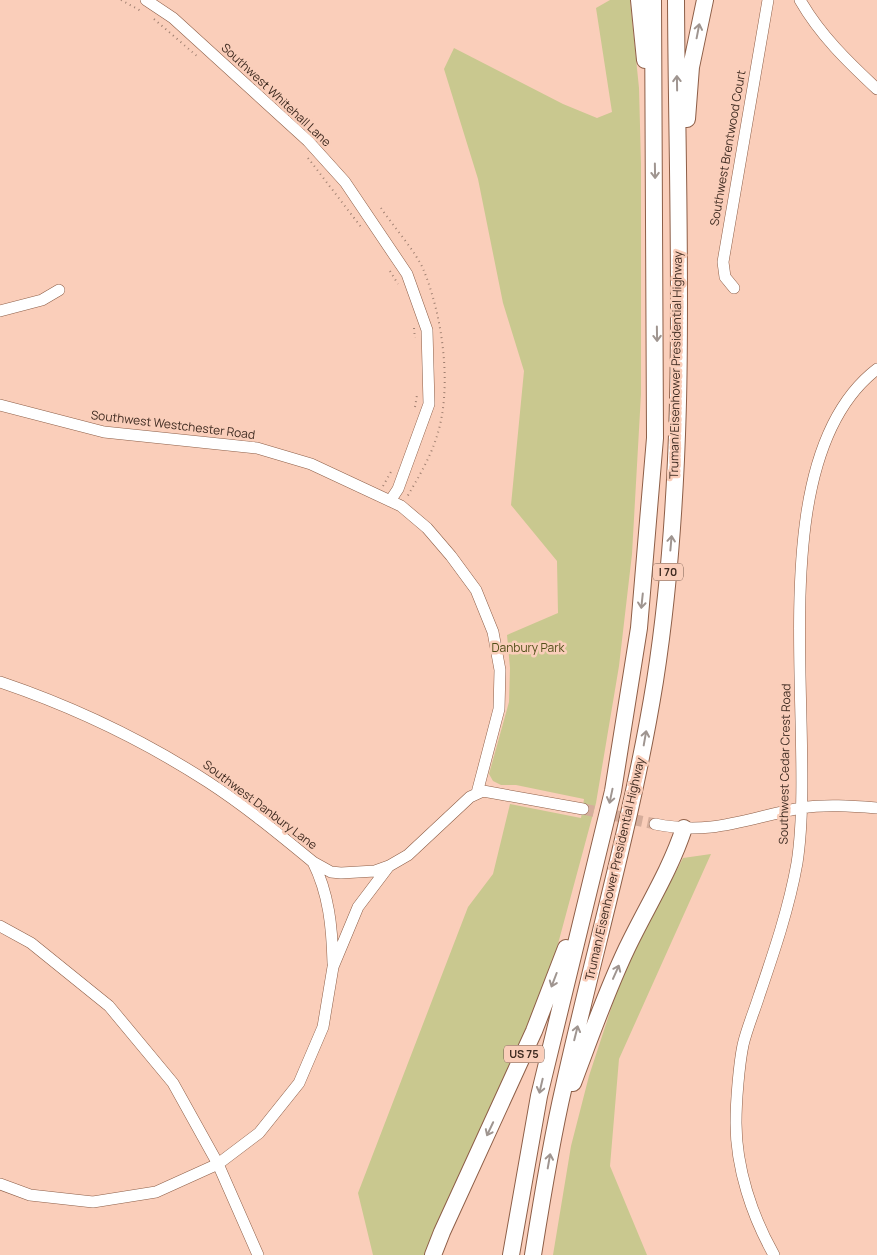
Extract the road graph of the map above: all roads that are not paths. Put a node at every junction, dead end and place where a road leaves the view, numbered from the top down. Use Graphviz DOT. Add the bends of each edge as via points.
graph roads {
  1 [pos="146,0"];
  2 [pos="638,0"];
  3 [pos="654,0"];
  4 [pos="676,0"];
  5 [pos="705,0"];
  6 [pos="774,0"];
  7 [pos="800,0"];
  8 [pos="767,5"];
  9 [pos="877,89"];
  10 [pos="655,145"];
  11 [pos="678,218"];
  12 [pos="734,288"];
  13 [pos="58,290"];
  14 [pos="0,311"];
  15 [pos="877,369"];
  16 [pos="0,405"];
  17 [pos="390,501"];
  18 [pos="0,682"];
  19 [pos="477,793"];
  20 [pos="801,808"];
  21 [pos="877,808"];
  22 [pos="583,809"];
  23 [pos="654,824"];
  24 [pos="684,828"];
  25 [pos="599,852"];
  26 [pos="314,862"];
  27 [pos="389,866"];
  28 [pos="0,926"];
  29 [pos="333,967"];
  30 [pos="554,1132"];
  31 [pos="218,1164"];
  32 [pos="0,1184"];
  33 [pos="543,1191"];
  34 [pos="258,1255"];
  35 [pos="434,1255"];
  36 [pos="511,1255"];
  37 [pos="533,1255"];
  38 [pos="541,1255"];
  39 [pos="774,1255"];
  1 -- 17 [label="street, Southwest Whitehall Lane" via="173,18 308,141 345,182 407,274 428,330 429,404 398,489"];
  2 -- 10 [label="highway"];
  3 -- 10 [label="highway, Truman/Eisenhower Presidential Highway / I 70"];
  11 -- 4 [label="highway, Truman/Eisenhower Presidential Highway / I 70, one-way"];
  11 -- 5 [label="highway, one-way" via="691,67"];
  6 -- 8 [label="street, Southwest Brentwood Court"];
  7 -- 9 [label="street" via="830,43"];
  8 -- 12 [label="street, Southwest Brentwood Court" via="723,262 725,277"];
  10 -- 25 [label="highway, Truman/Eisenhower Presidential Highway / I 70, one-way" via="657,346 652,491 632,676"];
  30 -- 11 [label="highway, Truman/Eisenhower Presidential Highway / I 70, one-way" via="627,830 660,644 678,435"];
  13 -- 14 [label="street" via="35,302"];
  15 -- 20 [label="street, Southwest Cedar Crest Road" via="843,406 832,426 816,467 807,514 800,584"];
  16 -- 17 [label="street, Southwest Westchester Road" via="104,432 257,448 311,464"];
  17 -- 19 [label="street, Southwest Westchester Road" via="427,528 452,556 476,590 493,632 500,670 499,709"];
  18 -- 26 [label="street, Southwest Danbury Lane" via="80,712 152,748 224,793"];
  19 -- 22 [label="street" via="492,791"];
  19 -- 27 [label="street, Southwest Danbury Lane" via="408,855"];
  20 -- 21 [label="street"];
  20 -- 24 [label="street" via="734,825"];
  20 -- 39 [label="street, Southwest Cedar Crest Road" via="797,862 787,907 743,1045 736,1124 742,1176 761,1230"];
  23 -- 24 [label="street"];
  30 -- 24 [label="highway, one-way" via="606,994 671,865"];
  25 -- 35 [label="highway, US 75, one-way" via="534,1031"];
  25 -- 36 [label="highway, Truman/Eisenhower Presidential Highway / I 70, one-way" via="539,1096"];
  26 -- 27 [label="street, Southwest Danbury Lane" via="331,872 341,873 376,871"];
  26 -- 29 [label="street, Southwest Danbury Lane" via="322,880 332,923"];
  27 -- 29 [label="street" via="358,907"];
  28 -- 31 [label="street" via="31,943 109,1006 174,1083"];
  29 -- 31 [label="street" via="323,1027 299,1083 259,1133"];
  33 -- 30 [label="highway, Truman/Eisenhower Presidential Highway / I 70, one-way"];
  31 -- 32 [label="street" via="156,1192 93,1202 30,1195"];
  31 -- 34 [label="street"];
  33 -- 37 [label="highway, Truman/Eisenhower Presidential Highway / I 70"];
  33 -- 38 [label="highway"];
}
